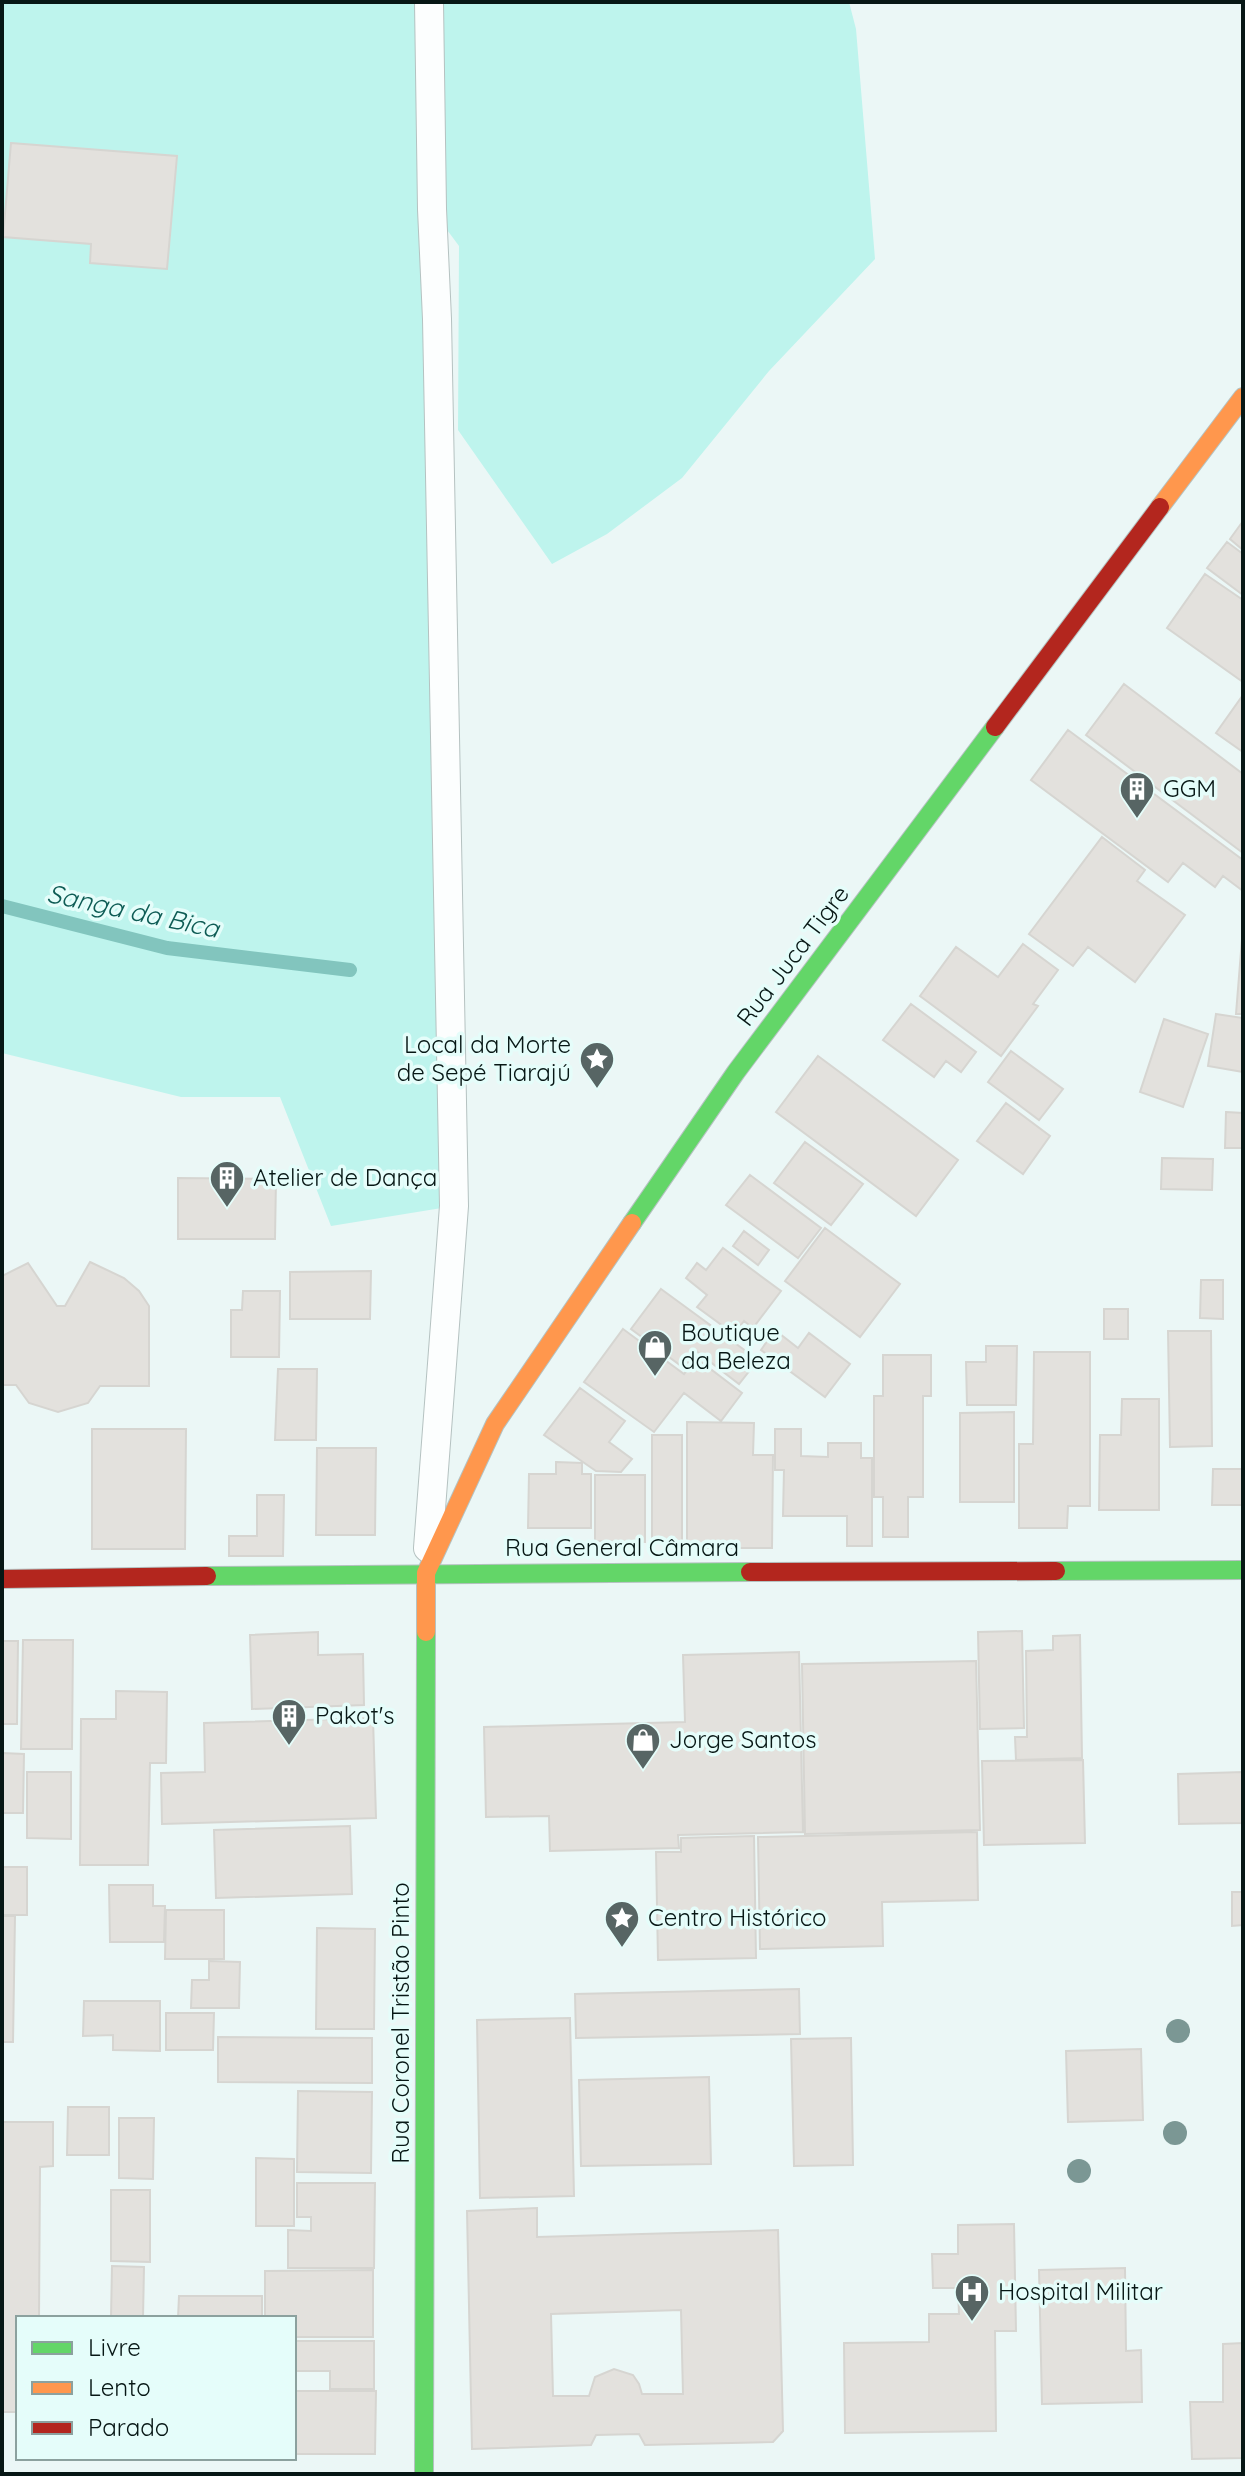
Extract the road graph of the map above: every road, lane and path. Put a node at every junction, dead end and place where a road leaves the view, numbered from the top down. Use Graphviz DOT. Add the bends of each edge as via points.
graph roads {
  1 [pos="429,2"];
  2 [pos="1243,397"];
  3 [pos="1243,1570"];
  4 [pos="426,1573"];
  5 [pos="2,1579"];
  6 [pos="424,2474"];
  1 -- 4 [label="lane" via="454,1206"];
  2 -- 4 [label="main road, Rua Juca Tigre" via="736,1072 495,1424"];
  3 -- 4 [label="main road, Rua General Câmara"];
  4 -- 5 [label="main road, Rua General Câmara"];
  4 -- 6 [label="main road, Rua Coronel Tristão Pinto"];
}
